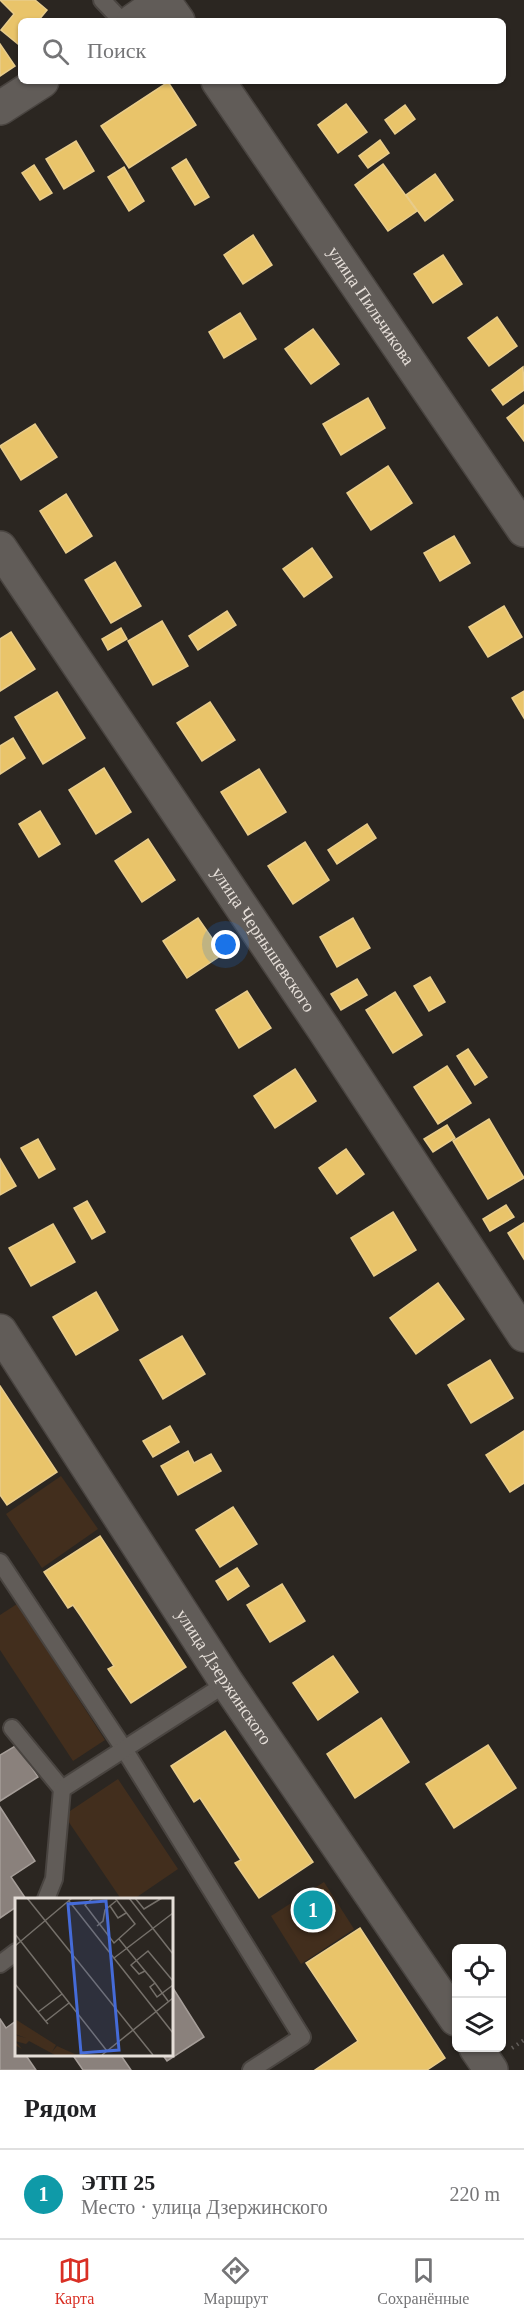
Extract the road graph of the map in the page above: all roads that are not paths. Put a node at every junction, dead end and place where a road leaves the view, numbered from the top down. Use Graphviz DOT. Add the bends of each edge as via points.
graph roads {
  1 [pos="102,0"];
  2 [pos="164,0"];
  3 [pos="119,18"];
  4 [pos="137,18"];
  5 [pos="176,18"];
  6 [pos="37,84"];
  7 [pos="220,84"];
  8 [pos="0,108"];
  9 [pos="524,530"];
  10 [pos="0,548"];
  11 [pos="0,1331"];
  12 [pos="524,1335"];
  13 [pos="0,1562"];
  14 [pos="227,1683"];
  15 [pos="12,1728"];
  16 [pos="124,1749"];
  17 [pos="62,1789"];
  18 [pos="46,1898"];
  19 [pos="15,1953"];
  20 [pos="0,1964"];
  21 [pos="452,2013"];
  22 [pos="479,2052"];
  23 [pos="251,2070"];
  24 [pos="491,2070"];
  1 -- 3 [label="lane"];
  2 -- 4 [label="street"];
  2 -- 5 [label="street"];
  6 -- 8 [label="street"];
  7 -- 9 [label="street, улица Пильчикова"];
  10 -- 12 [label="street, улица Чернышевского"];
  11 -- 14 [label="street, улица Дзержинского"];
  13 -- 16 [label="lane"];
  14 -- 16 [label="lane"];
  14 -- 21 [label="street, улица Дзержинского"];
  15 -- 17 [label="lane"];
  16 -- 17 [label="lane"];
  16 -- 23 [label="lane" via="302,2037"];
  17 -- 18 [label="lane" via="54,1879"];
  19 -- 20 [label="lane"];
  22 -- 24 [label="street"];
}
